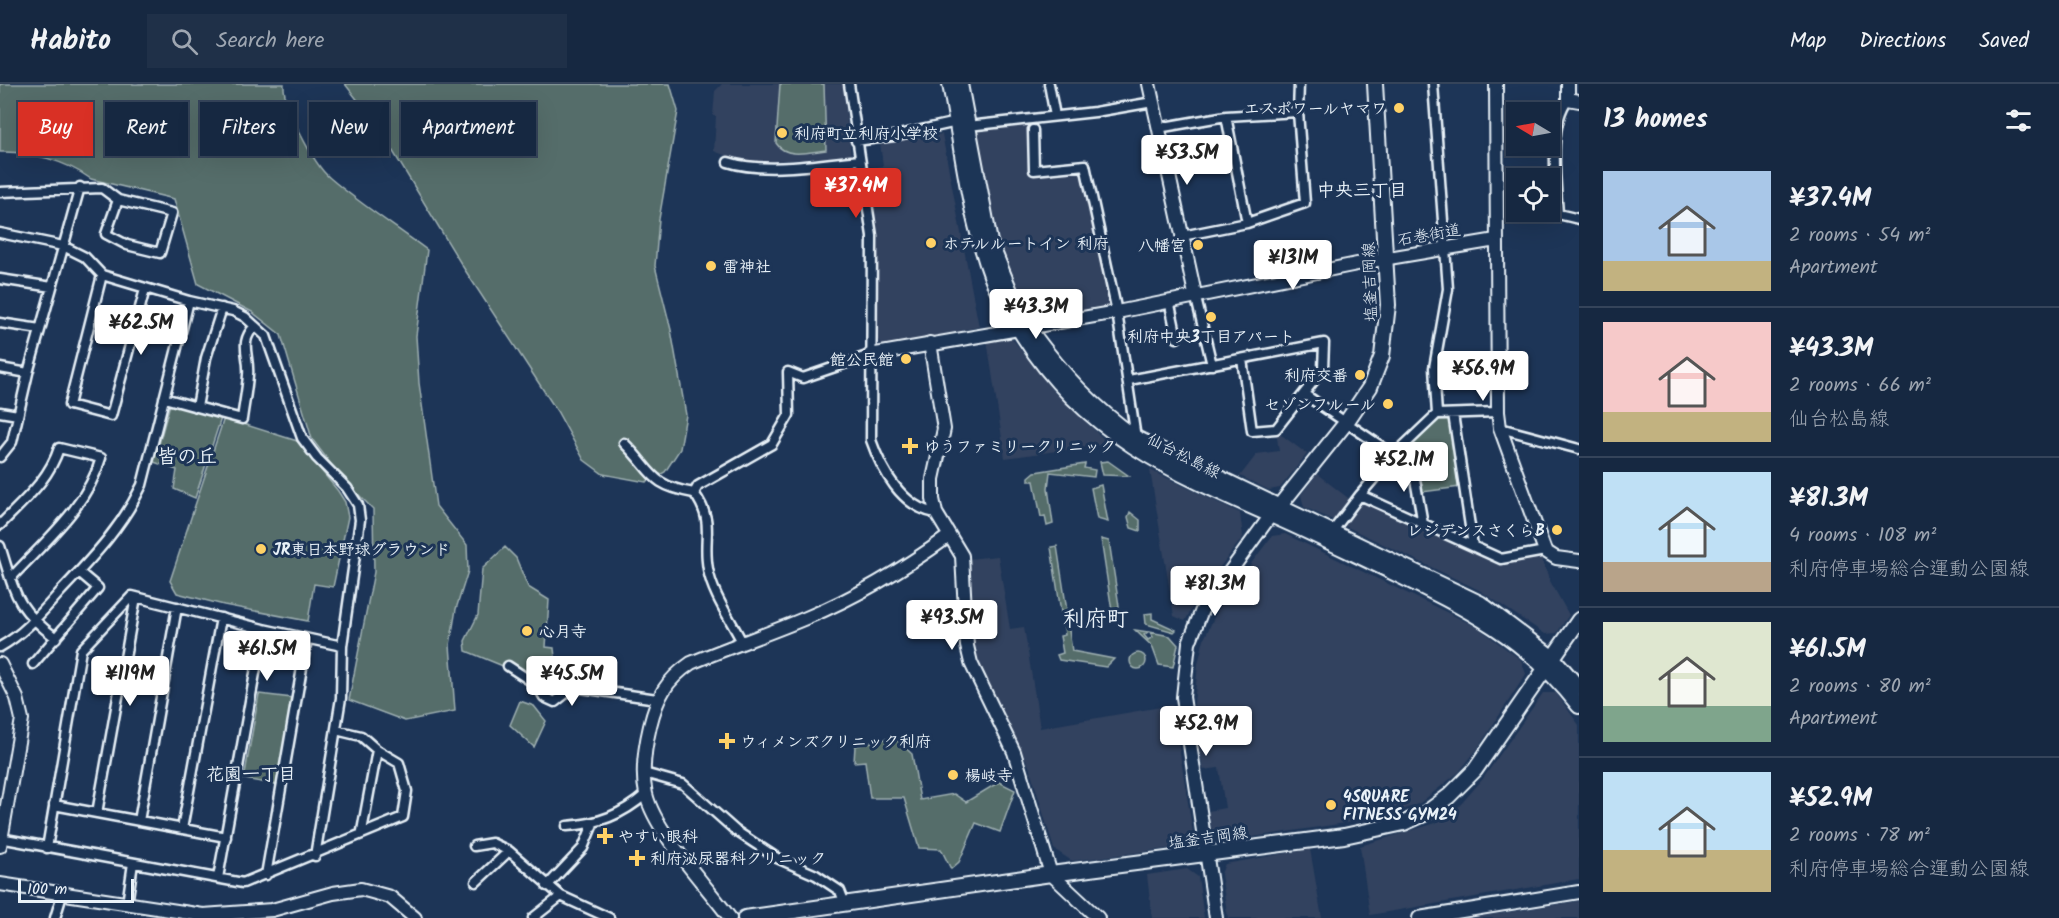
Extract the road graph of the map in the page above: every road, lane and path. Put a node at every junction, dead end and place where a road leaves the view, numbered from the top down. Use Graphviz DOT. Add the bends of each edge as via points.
graph roads {
  1 [pos="849,84"];
  2 [pos="950,84"];
  3 [pos="960,84"];
  4 [pos="1049,84"];
  5 [pos="1149,84"];
  6 [pos="1299,84"];
  7 [pos="1375,84"];
  8 [pos="1433,84"];
  9 [pos="1496,84"];
  10 [pos="1568,84"];
  11 [pos="1574,100"];
  12 [pos="1153,102"];
  13 [pos="1298,112"];
  14 [pos="1055,116"];
  15 [pos="1226,116"];
  16 [pos="962,124"];
  17 [pos="1158,128"];
  18 [pos="1033,130"];
  19 [pos="856,141"];
  20 [pos="859,160"];
  21 [pos="728,162"];
  22 [pos="80,187"];
  23 [pos="0,192"];
  24 [pos="118,200"];
  25 [pos="1579,219"];
  26 [pos="1247,223"];
  27 [pos="0,233"];
  28 [pos="1182,236"];
  29 [pos="1496,240"];
  30 [pos="63,246"];
  31 [pos="1444,248"];
  32 [pos="1386,258"];
  33 [pos="102,275"];
  34 [pos="0,279"];
  35 [pos="52,287"];
  36 [pos="145,289"];
  37 [pos="1195,294"];
  38 [pos="1169,300"];
  39 [pos="189,301"];
  40 [pos="222,308"];
  41 [pos="1117,312"];
  42 [pos="0,323"];
  43 [pos="255,326"];
  44 [pos="1022,327"];
  45 [pos="40,329"];
  46 [pos="1177,338"];
  47 [pos="930,343"];
  48 [pos="870,355"];
  49 [pos="1242,359"];
  50 [pos="1212,365"];
  51 [pos="0,368"];
  52 [pos="28,373"];
  53 [pos="1129,380"];
  54 [pos="1304,394"];
  55 [pos="164,398"];
  56 [pos="197,407"];
  57 [pos="0,412"];
  58 [pos="1498,412"];
  59 [pos="1437,414"];
  60 [pos="1453,414"];
  61 [pos="18,415"];
  62 [pos="1345,424"];
  63 [pos="1500,428"];
  64 [pos="1136,438"];
  65 [pos="624,443"];
  66 [pos="1579,449"];
  67 [pos="1394,455"];
  68 [pos="0,457"];
  69 [pos="694,493"];
  70 [pos="1360,495"];
  71 [pos="1274,511"];
  72 [pos="936,513"];
  73 [pos="1423,524"];
  74 [pos="0,525"];
  75 [pos="1332,532"];
  76 [pos="949,536"];
  77 [pos="0,546"];
  78 [pos="1473,546"];
  79 [pos="1545,551"];
  80 [pos="1579,561"];
  81 [pos="79,572"];
  82 [pos="10,578"];
  83 [pos="136,597"];
  84 [pos="177,607"];
  85 [pos="221,618"];
  86 [pos="1579,620"];
  87 [pos="33,621"];
  88 [pos="263,629"];
  89 [pos="56,638"];
  90 [pos="307,639"];
  91 [pos="742,642"];
  92 [pos="342,646"];
  93 [pos="0,647"];
  94 [pos="1550,663"];
  95 [pos="0,664"];
  96 [pos="33,664"];
  97 [pos="508,666"];
  98 [pos="1579,688"];
  99 [pos="657,699"];
  100 [pos="1579,706"];
  101 [pos="336,730"];
  102 [pos="377,750"];
  103 [pos="644,773"];
  104 [pos="646,794"];
  105 [pos="54,805"];
  106 [pos="97,813"];
  107 [pos="139,821"];
  108 [pos="593,824"];
  109 [pos="567,826"];
  110 [pos="182,829"];
  111 [pos="363,831"];
  112 [pos="226,837"];
  113 [pos="0,840"];
  114 [pos="474,846"];
  115 [pos="47,848"];
  116 [pos="509,850"];
  117 [pos="1206,854"];
  118 [pos="315,856"];
  119 [pos="133,863"];
  120 [pos="1051,874"];
  121 [pos="266,875"];
  122 [pos="218,878"];
  123 [pos="476,882"];
  124 [pos="0,884"];
  125 [pos="547,886"];
  126 [pos="1579,892"];
  127 [pos="62,895"];
  128 [pos="561,896"];
  129 [pos="127,904"];
  130 [pos="845,904"];
  131 [pos="56,918"];
  132 [pos="415,918"];
  133 [pos="533,918"];
  134 [pos="609,918"];
  135 [pos="730,918"];
  136 [pos="745,918"];
  137 [pos="1098,918"];
  138 [pos="1216,918"];
  139 [pos="1419,918"];
  1 -- 19 [label="street"];
  2 -- 16 [label="main road, 仙台松島線"];
  3 -- 16 [label="main road, 仙台松島線"];
  4 -- 14 [label="street"];
  5 -- 12 [label="street"];
  6 -- 13 [label="street"];
  7 -- 32 [label="main road, 塩釜吉岡線"];
  8 -- 31 [label="street"];
  9 -- 29 [label="street"];
  10 -- 11 [label="street"];
  11 -- 25 [label="street" via="1560,109 1555,127 1558,214"];
  12 -- 14 [label="street"];
  12 -- 17 [label="street"];
  13 -- 15 [label="street"];
  13 -- 26 [label="street" via="1305,203"];
  14 -- 16 [label="street"];
  15 -- 17 [label="street"];
  15 -- 26 [label="street"];
  16 -- 19 [label="street"];
  16 -- 44 [label="main road, 仙台松島線" via="990,242"];
  17 -- 28 [label="street"];
  18 -- 41 [label="street" via="1034,170 1085,165"];
  19 -- 20 [label="street"];
  20 -- 21 [label="street" via="757,166"];
  20 -- 48 [label="street" via="872,236"];
  22 -- 23 [label="street"];
  22 -- 24 [label="street" via="102,188"];
  22 -- 30 [label="street"];
  24 -- 24 [label="street" via="172,213 160,253 127,245 106,234"];
  26 -- 28 [label="street"];
  27 -- 30 [label="street"];
  28 -- 37 [label="street"];
  29 -- 31 [label="street, 石巻街道"];
  29 -- 58 [label="street"];
  30 -- 33 [label="street" via="85,257"];
  30 -- 35 [label="street"];
  31 -- 32 [label="street, 石巻街道"];
  31 -- 59 [label="street" via="1448,289 1434,368"];
  32 -- 37 [label="street, 石巻街道"];
  32 -- 62 [label="main road, 塩釜吉岡線" via="1388,305 1382,356 1370,387"];
  33 -- 36 [label="street"];
  33 -- 36 [label="street" via="69,405 111,416"];
  34 -- 35 [label="street"];
  35 -- 45 [label="street"];
  36 -- 39 [label="street"];
  37 -- 38 [label="street, 石巻街道"];
  37 -- 50 [label="street"];
  38 -- 41 [label="street, 石巻街道"];
  38 -- 46 [label="street"];
  39 -- 40 [label="street"];
  39 -- 55 [label="street"];
  40 -- 43 [label="street" via="245,317"];
  40 -- 56 [label="street" via="206,358"];
  41 -- 44 [label="street, 石巻街道"];
  41 -- 53 [label="street"];
  42 -- 45 [label="street"];
  43 -- 56 [label="street" via="248,332 244,347 249,372 242,419"];
  43 -- 92 [label="street" via="266,336 302,438 358,505 360,520"];
  44 -- 47 [label="street, 石巻街道"];
  44 -- 64 [label="main road, 仙台松島線" via="1072,384"];
  44 -- 71 [label="main road, 仙台松島線" via="1064,392 1107,430 1154,460"];
  45 -- 52 [label="street"];
  47 -- 48 [label="street, 石巻街道"];
  47 -- 72 [label="street" via="944,429 933,479"];
  48 -- 69 [label="street" via="803,378 788,372 789,415 772,444 698,486"];
  48 -- 72 [label="street" via="874,389 872,440 876,454 898,489 922,509"];
  49 -- 50 [label="street"];
  49 -- 54 [label="street" via="1324,343 1323,369"];
  49 -- 54 [label="street" via="1252,431 1276,429"];
  50 -- 53 [label="street"];
  51 -- 52 [label="street"];
  52 -- 61 [label="street"];
  53 -- 64 [label="street"];
  54 -- 62 [label="street"];
  55 -- 56 [label="street"];
  55 -- 81 [label="street" via="142,485 129,513"];
  57 -- 61 [label="street"];
  58 -- 60 [label="street"];
  58 -- 63 [label="street"];
  59 -- 60 [label="street"];
  59 -- 67 [label="street"];
  60 -- 78 [label="street"];
  61 -- 68 [label="street" via="12,442"];
  62 -- 67 [label="street"];
  62 -- 71 [label="main road, 塩釜吉岡線"];
  63 -- 66 [label="street"];
  63 -- 79 [label="street"];
  64 -- 71 [label="main road, 仙台松島線"];
  65 -- 69 [label="street" via="659,483"];
  67 -- 70 [label="street"];
  67 -- 73 [label="street" via="1413,468"];
  69 -- 91 [label="street" via="707,516 711,582"];
  70 -- 73 [label="street"];
  70 -- 75 [label="street"];
  71 -- 75 [label="main road, 仙台松島線"];
  71 -- 94 [label="main road, 仙台松島線" via="1465,608"];
  71 -- 117 [label="street" via="1202,610 1185,661 1184,707"];
  72 -- 76 [label="street"];
  73 -- 78 [label="street"];
  74 -- 82 [label="street" via="44,480 54,466 59,448 100,458 96,475 71,514"];
  75 -- 94 [label="main road, 仙台松島線" via="1480,603"];
  76 -- 91 [label="street" via="910,565 861,591 808,617"];
  76 -- 120 [label="street" via="964,567 971,663 1014,752"];
  77 -- 82 [label="street"];
  78 -- 79 [label="street" via="1501,559"];
  79 -- 80 [label="street" via="1556,558"];
  81 -- 87 [label="street"];
  81 -- 89 [label="street" via="98,588"];
  82 -- 87 [label="street" via="18,601"];
  83 -- 84 [label="street"];
  83 -- 105 [label="street" via="132,596 81,650"];
  83 -- 106 [label="street"];
  84 -- 85 [label="street"];
  84 -- 107 [label="street"];
  85 -- 88 [label="street"];
  85 -- 110 [label="street"];
  86 -- 94 [label="main road, 塩釜吉岡線"];
  87 -- 89 [label="street"];
  87 -- 93 [label="street" via="20,636"];
  88 -- 90 [label="street"];
  88 -- 112 [label="street"];
  89 -- 96 [label="street"];
  90 -- 92 [label="street"];
  90 -- 121 [label="street"];
  91 -- 99 [label="street" via="676,673"];
  92 -- 101 [label="street"];
  94 -- 98 [label="main road, 仙台松島線"];
  94 -- 100 [label="main road, 仙台松島線"];
  94 -- 117 [label="main road, 塩釜吉岡線" via="1475,770 1426,813 1378,831"];
  95 -- 113 [label="street" via="17,698 22,719"];
  97 -- 99 [label="street" via="555,702 574,687"];
  99 -- 103 [label="street"];
  101 -- 102 [label="street" via="361,736"];
  101 -- 118 [label="street"];
  102 -- 111 [label="street"];
  102 -- 111 [label="street" via="399,763 407,791 403,817"];
  103 -- 104 [label="street"];
  103 -- 130 [label="street" via="683,784 746,838 840,891"];
  104 -- 108 [label="street" via="629,809"];
  104 -- 135 [label="street" via="661,826"];
  105 -- 106 [label="street"];
  105 -- 115 [label="street"];
  106 -- 107 [label="street"];
  107 -- 110 [label="street"];
  108 -- 109 [label="street"];
  108 -- 125 [label="street" via="583,848"];
  110 -- 112 [label="street"];
  111 -- 118 [label="street"];
  112 -- 122 [label="street"];
  113 -- 115 [label="street"];
  114 -- 116 [label="street" via="492,843"];
  115 -- 119 [label="street"];
  116 -- 123 [label="street"];
  116 -- 125 [label="street"];
  117 -- 120 [label="main road, 塩釜吉岡線"];
  117 -- 138 [label="street"];
  118 -- 121 [label="street"];
  119 -- 122 [label="street"];
  119 -- 129 [label="street"];
  120 -- 130 [label="main road, 塩釜吉岡線"];
  120 -- 137 [label="street"];
  121 -- 122 [label="street" via="243,883"];
  124 -- 127 [label="street"];
  125 -- 128 [label="street"];
  126 -- 139 [label="street"];
  127 -- 129 [label="street"];
  127 -- 131 [label="street"];
  128 -- 133 [label="street"];
  128 -- 134 [label="street"];
  129 -- 132 [label="street" via="178,913 231,914 273,910 361,889 390,897"];
  130 -- 136 [label="main road, 塩釜吉岡線"];
}
